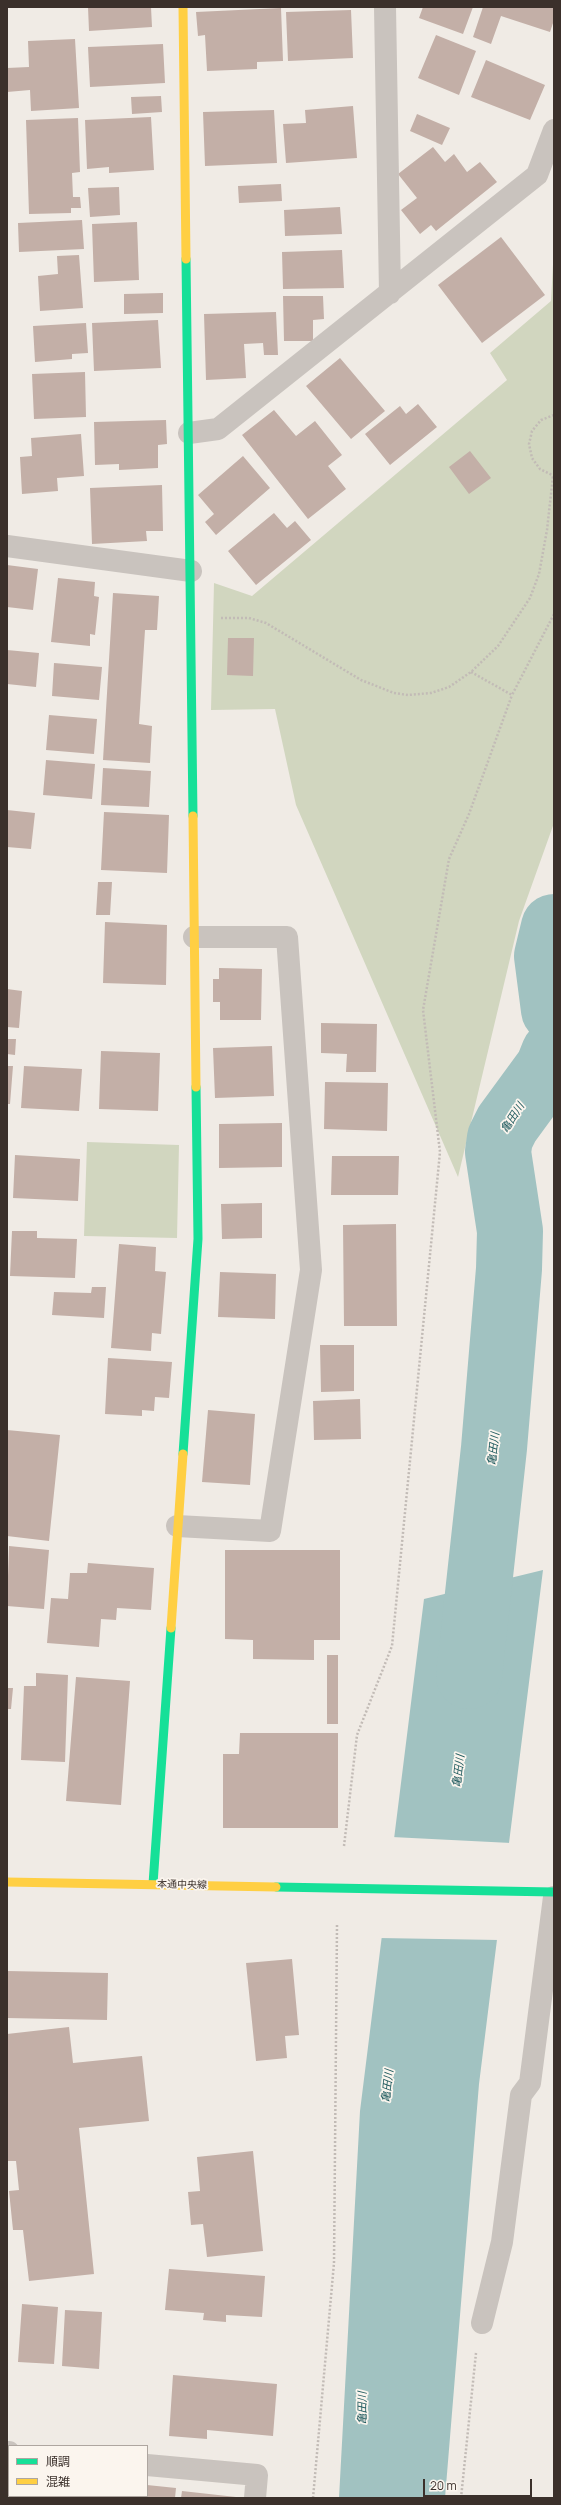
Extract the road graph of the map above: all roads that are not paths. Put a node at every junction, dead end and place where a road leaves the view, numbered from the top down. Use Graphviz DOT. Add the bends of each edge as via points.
graph roads {
  1 [pos="183,7"];
  2 [pos="385,7"];
  3 [pos="554,130"];
  4 [pos="390,293"];
  5 [pos="189,433"];
  6 [pos="7,546"];
  7 [pos="191,571"];
  8 [pos="194,937"];
  9 [pos="177,1526"];
  10 [pos="7,1882"];
  11 [pos="153,1884"];
  12 [pos="554,1892"];
  13 [pos="554,1898"];
  14 [pos="482,2323"];
  15 [pos="148,2465"];
  16 [pos="255,2498"];
  1 -- 5 [label="street"];
  2 -- 4 [label="street"];
  3 -- 4 [label="street" via="537,175"];
  4 -- 5 [label="street" via="218,429"];
  5 -- 7 [label="street"];
  6 -- 7 [label="street"];
  7 -- 8 [label="street"];
  8 -- 9 [label="street" via="198,1240"];
  8 -- 9 [label="street" via="287,937 311,1270 270,1531"];
  9 -- 11 [label="street"];
  10 -- 11 [label="street, 本通中央線"];
  11 -- 12 [label="street, 本通中央線"];
  13 -- 14 [label="street" via="530,2084 521,2094 502,2242"];
  15 -- 16 [label="street" via="257,2475"];
}
